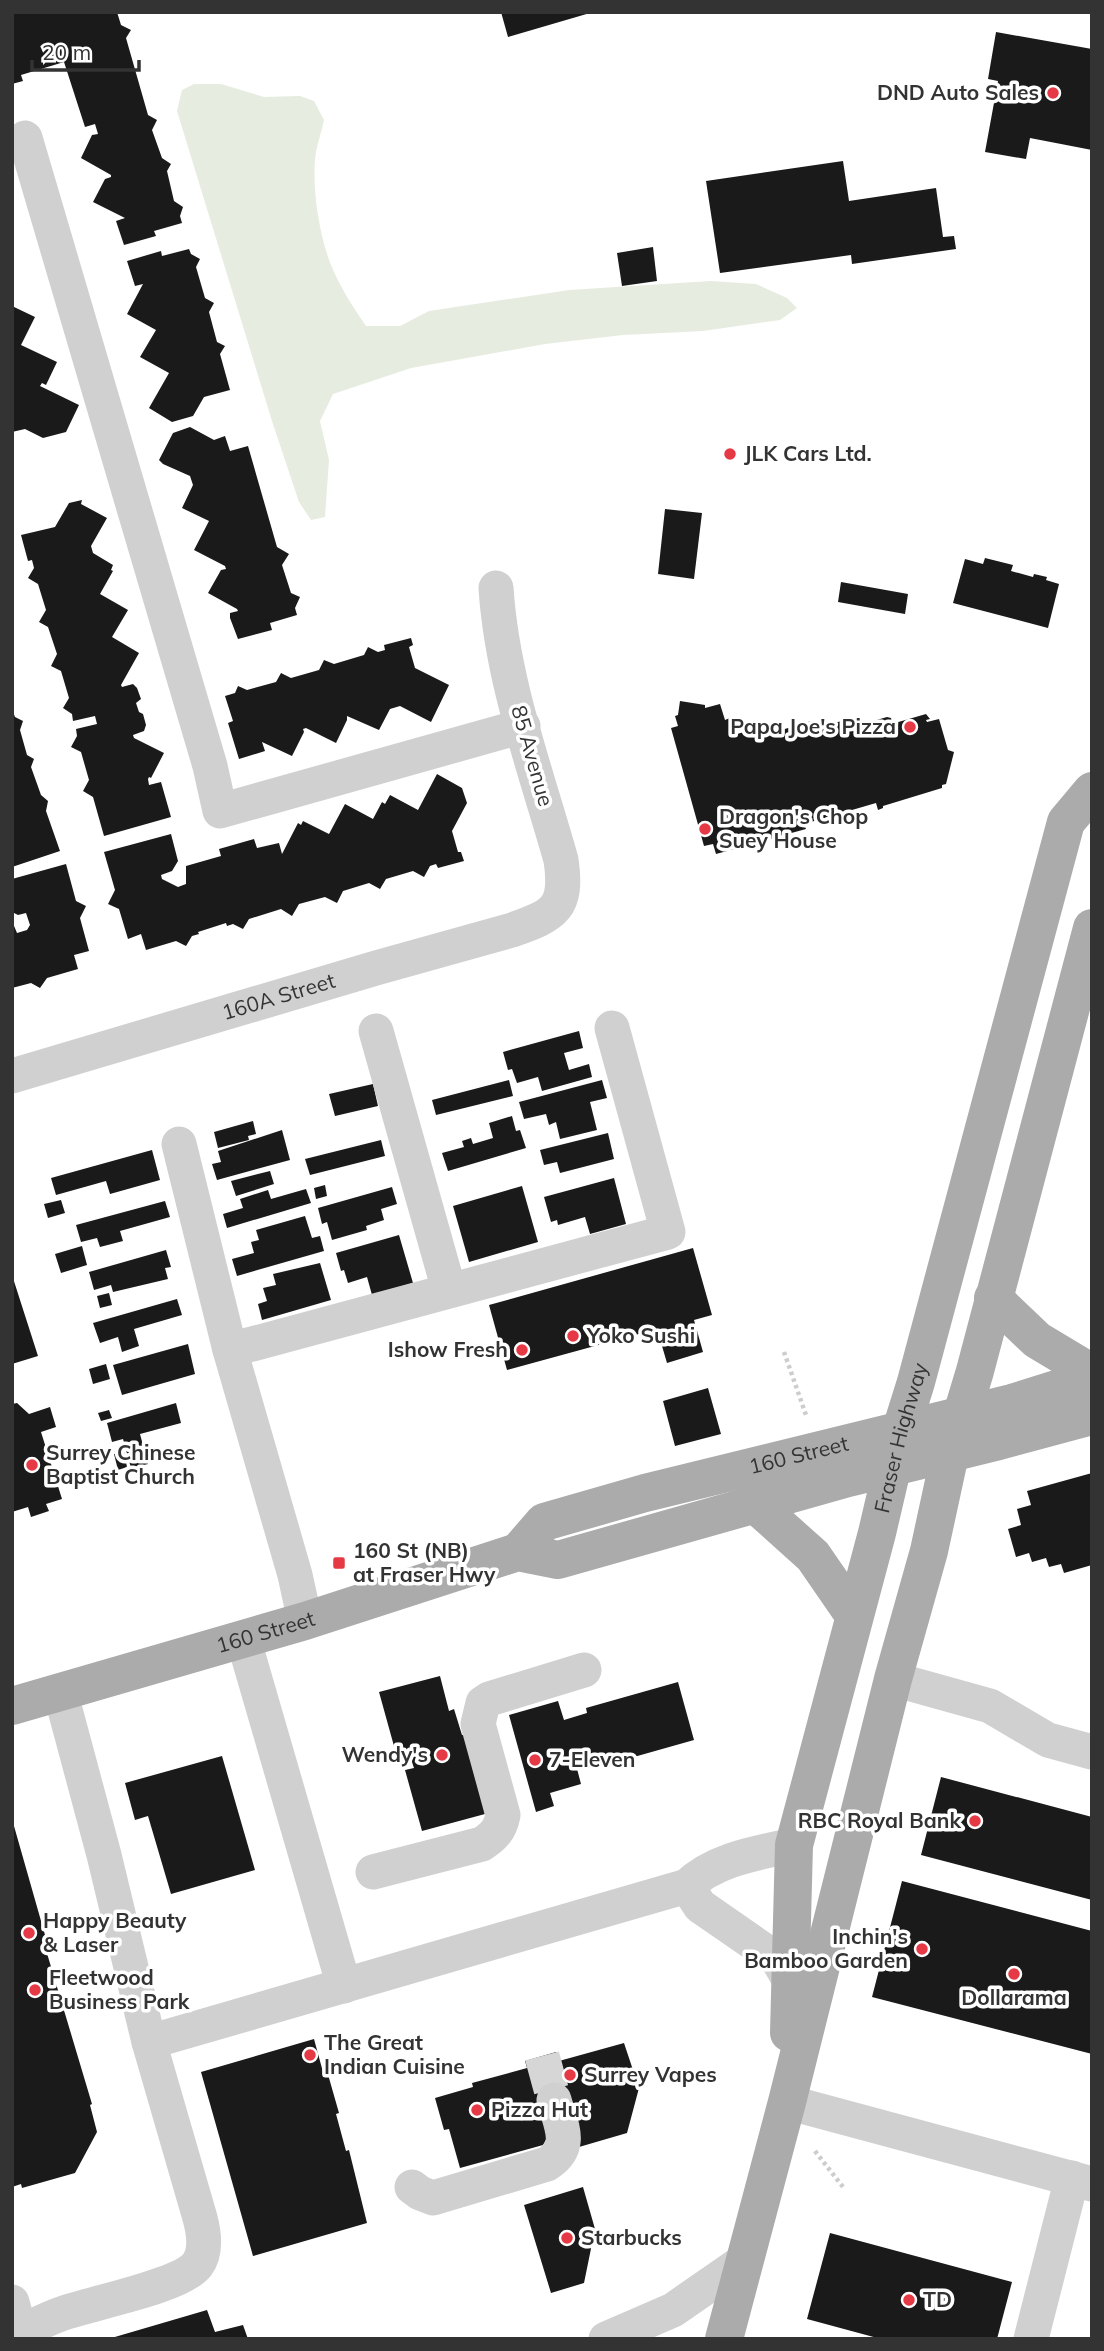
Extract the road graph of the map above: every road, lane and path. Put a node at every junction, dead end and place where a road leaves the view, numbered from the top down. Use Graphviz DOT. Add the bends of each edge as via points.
graph roads {
  1 [pos="25,138"];
  2 [pos="496,588"];
  3 [pos="523,726"];
  4 [pos="1092,791"];
  5 [pos="545,916"];
  6 [pos="1092,928"];
  7 [pos="612,1028"];
  8 [pos="376,1031"];
  9 [pos="12,1076"];
  10 [pos="179,1144"];
  11 [pos="449,1290"];
  12 [pos="993,1298"];
  13 [pos="230,1350"];
  14 [pos="784,1352"];
  15 [pos="1092,1376"];
  16 [pos="961,1415"];
  17 [pos="806,1416"];
  18 [pos="1092,1416"];
  19 [pos="901,1430"];
  20 [pos="950,1454"];
  21 [pos="891,1468"];
  22 [pos="755,1504"];
  23 [pos="519,1552"];
  24 [pos="853,1614"];
  25 [pos="305,1621"];
  26 [pos="243,1639"];
  27 [pos="584,1670"];
  28 [pos="894,1679"];
  29 [pos="60,1691"];
  30 [pos="12,1706"];
  31 [pos="1092,1752"];
  32 [pos="794,1845"];
  33 [pos="373,1872"];
  34 [pos="687,1886"];
  35 [pos="790,1981"];
  36 [pos="344,1986"];
  37 [pos="149,2042"];
  38 [pos="554,2101"];
  39 [pos="787,2102"];
  40 [pos="815,2151"];
  41 [pos="1082,2181"];
  42 [pos="412,2187"];
  43 [pos="843,2187"];
  44 [pos="745,2260"];
  45 [pos="28,2326"];
  46 [pos="606,2339"];
  47 [pos="700,2339"];
  48 [pos="724,2339"];
  49 [pos="1031,2339"];
  1 -- 3 [label="street" via="220,811"];
  2 -- 3 [label="street, 85 Avenue" via="500,634"];
  3 -- 5 [label="street, 85 Avenue" via="563,873 563,896"];
  4 -- 19 [label="main road, Fraser Highway" via="1066,822"];
  5 -- 9 [label="street, 160A Street" via="512,930"];
  6 -- 12 [label="main road, Fraser Highway"];
  7 -- 11 [label="street" via="668,1232"];
  8 -- 11 [label="street"];
  10 -- 13 [label="street"];
  11 -- 13 [label="street"];
  12 -- 15 [label="main road" via="1037,1340"];
  12 -- 16 [label="main road, Fraser Highway"];
  13 -- 25 [label="street"];
  14 -- 17 [label="path"];
  15 -- 16 [label="main road, 160 Street" via="1038,1396"];
  16 -- 19 [label="main road, 160 Street"];
  16 -- 20 [label="main road, Fraser Highway"];
  18 -- 20 [label="main road, 160 Street"];
  19 -- 21 [label="main road, Fraser Highway"];
  19 -- 23 [label="main road, 160 Street" via="544,1522"];
  20 -- 21 [label="main road, 160 Street"];
  20 -- 28 [label="main road, Fraser Highway"];
  21 -- 22 [label="main road, 160 Street"];
  21 -- 24 [label="main road, Fraser Highway"];
  22 -- 23 [label="main road, 160 Street" via="558,1560"];
  22 -- 24 [label="main road" via="813,1556"];
  23 -- 25 [label="main road, 160 Street"];
  24 -- 32 [label="main road, Fraser Highway"];
  25 -- 26 [label="main road, 160 Street"];
  26 -- 29 [label="main road, 160 Street"];
  26 -- 36 [label="street"];
  27 -- 33 [label="street" via="483,1703 478,1724 503,1815 494,1836 482,1844"];
  28 -- 31 [label="street" via="990,1706 1048,1740"];
  28 -- 39 [label="main road, Fraser Highway"];
  29 -- 30 [label="main road, 160 Street"];
  29 -- 37 [label="street"];
  32 -- 34 [label="street" via="727,1862"];
  32 -- 35 [label="main road, Fraser Highway"];
  34 -- 35 [label="street" via="700,1906 778,1960"];
  34 -- 36 [label="street"];
  35 -- 39 [label="main road, Fraser Highway"];
  36 -- 37 [label="street"];
  37 -- 45 [label="street" via="200,2218 202,2253 195,2267 178,2278"];
  38 -- 42 [label="street" via="564,2138 557,2158 433,2198"];
  39 -- 41 [label="street"];
  39 -- 44 [label="main road, Fraser Highway"];
  40 -- 43 [label="path"];
  41 -- 49 [label="street"];
  44 -- 46 [label="street" via="673,2310"];
  44 -- 47 [label="main road, Fraser Highway"];
  44 -- 48 [label="main road, Fraser Highway"];
}
